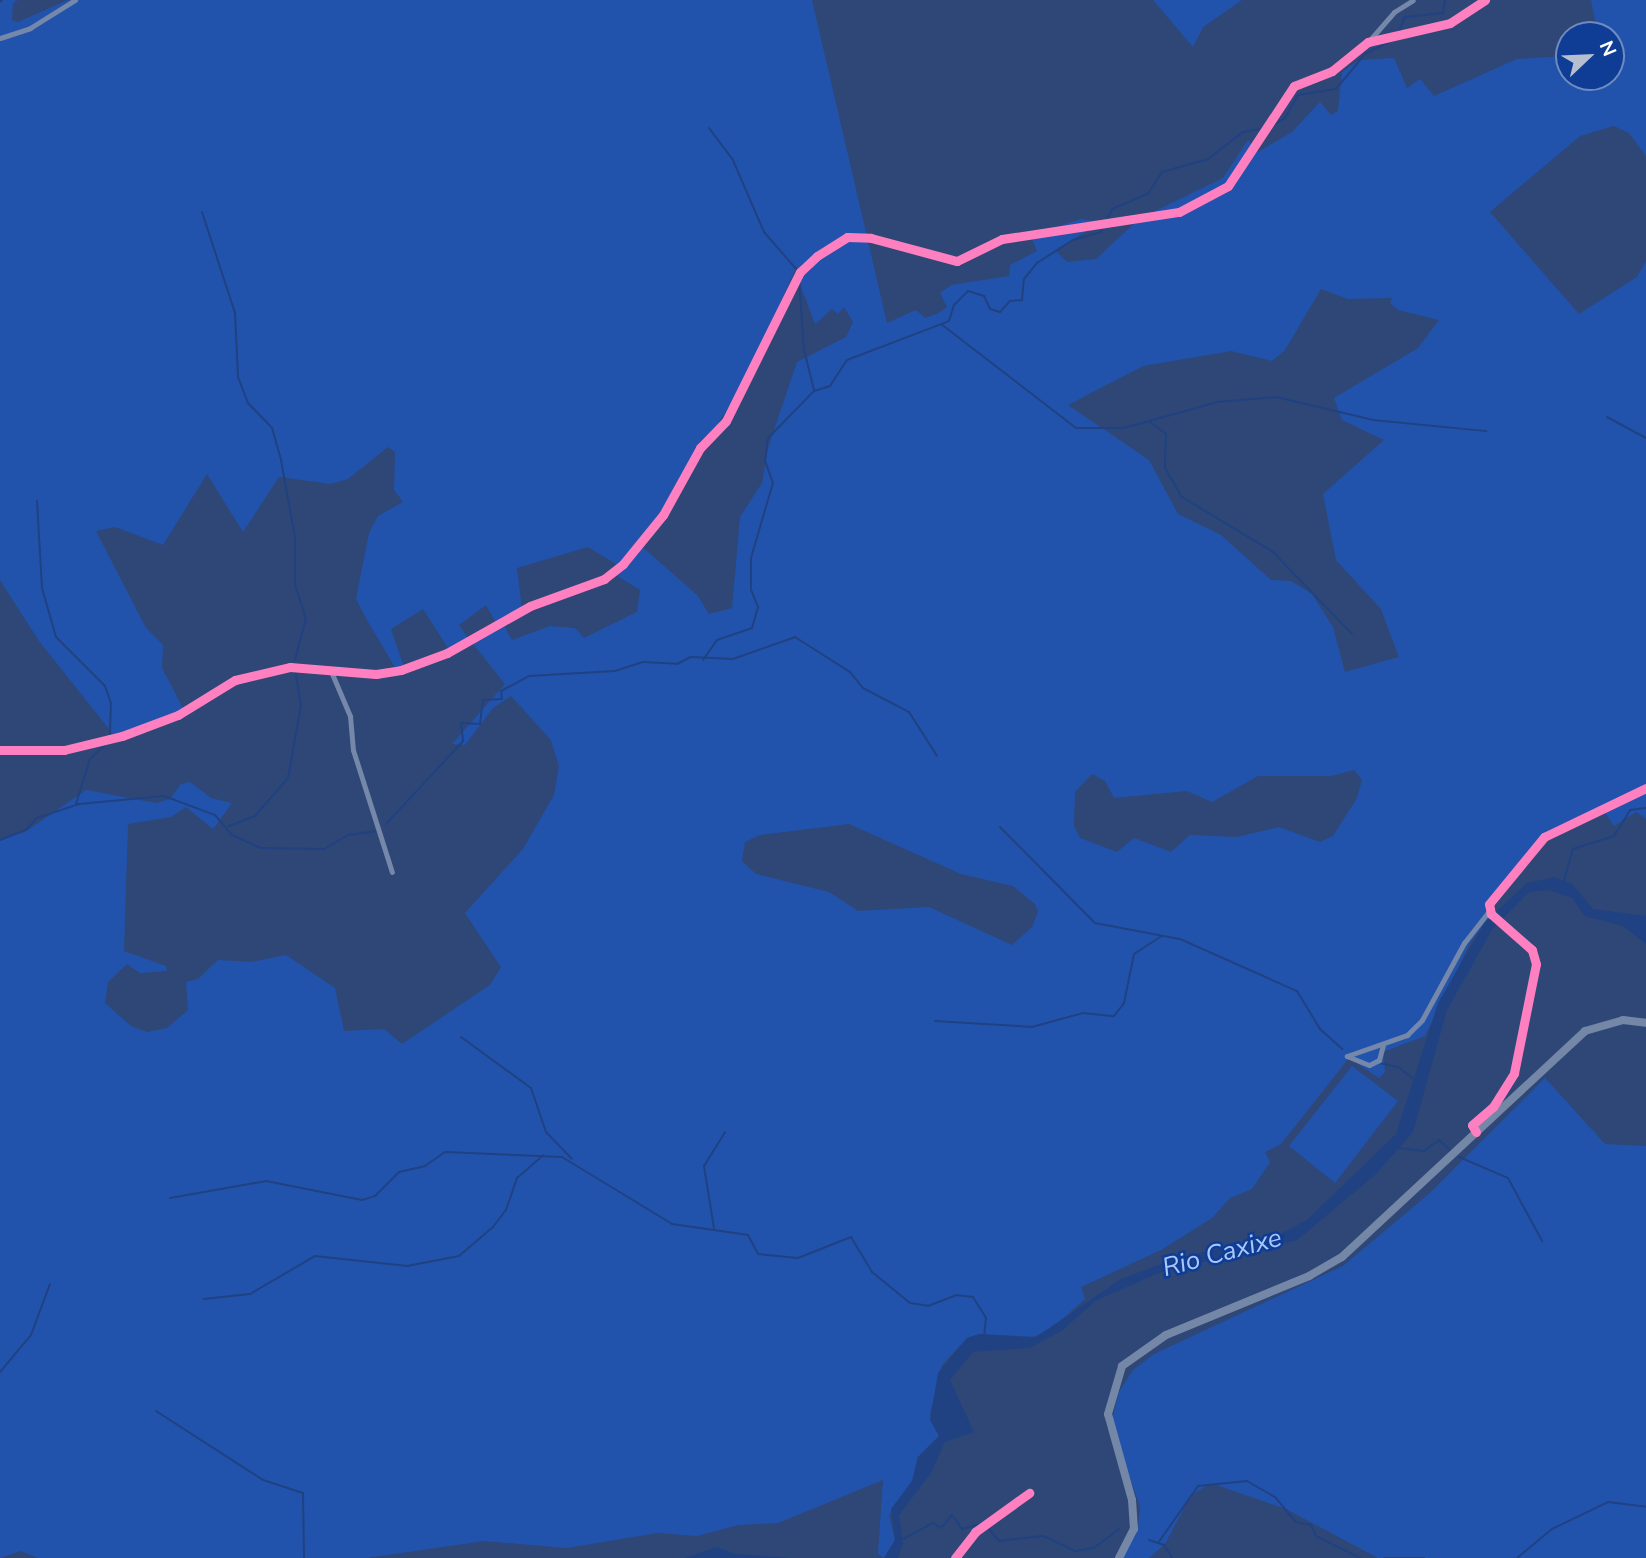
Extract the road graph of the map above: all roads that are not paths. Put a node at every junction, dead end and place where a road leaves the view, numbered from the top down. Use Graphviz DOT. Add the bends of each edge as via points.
graph roads {
  1 [pos="75,0"];
  2 [pos="1413,0"];
  3 [pos="1485,0"];
  4 [pos="0,38"];
  5 [pos="1368,42"];
  6 [pos="330,669"];
  7 [pos="0,750"];
  8 [pos="1646,788"];
  9 [pos="392,872"];
  10 [pos="1490,913"];
  11 [pos="1646,1023"];
  12 [pos="1383,1045"];
  13 [pos="1476,1132"];
  14 [pos="1029,1493"];
  15 [pos="955,1558"];
  16 [pos="1119,1558"];
  1 -- 4 [label="street" via="30,28"];
  2 -- 5 [label="street" via="1394,12"];
  3 -- 5 [label="street" via="1450,23"];
  5 -- 6 [label="street" via="1332,71 1294,86 1228,186 1179,212 1002,239 957,261 847,237 800,272 726,421 700,448 663,515 623,564 604,579 530,606 426,663 376,674"];
  6 -- 7 [label="street" via="290,667 234,680 178,715 64,750"];
  6 -- 9 [label="street" via="350,716 353,750"];
  8 -- 10 [label="street" via="1544,837 1502,886"];
  10 -- 12 [label="street" via="1464,943 1422,1020"];
  10 -- 13 [label="street" via="1532,950 1535,964 1514,1073 1493,1107 1472,1125"];
  11 -- 13 [label="main road" via="1623,1020 1585,1031"];
  12 -- 12 [label="street" via="1352,1052 1347,1056 1369,1065 1379,1060"];
  13 -- 16 [label="main road" via="1342,1257 1309,1276 1166,1335 1122,1366 1111,1390 1108,1414 1132,1500 1134,1529"];
  14 -- 15 [label="street" via="981,1527"];
}
